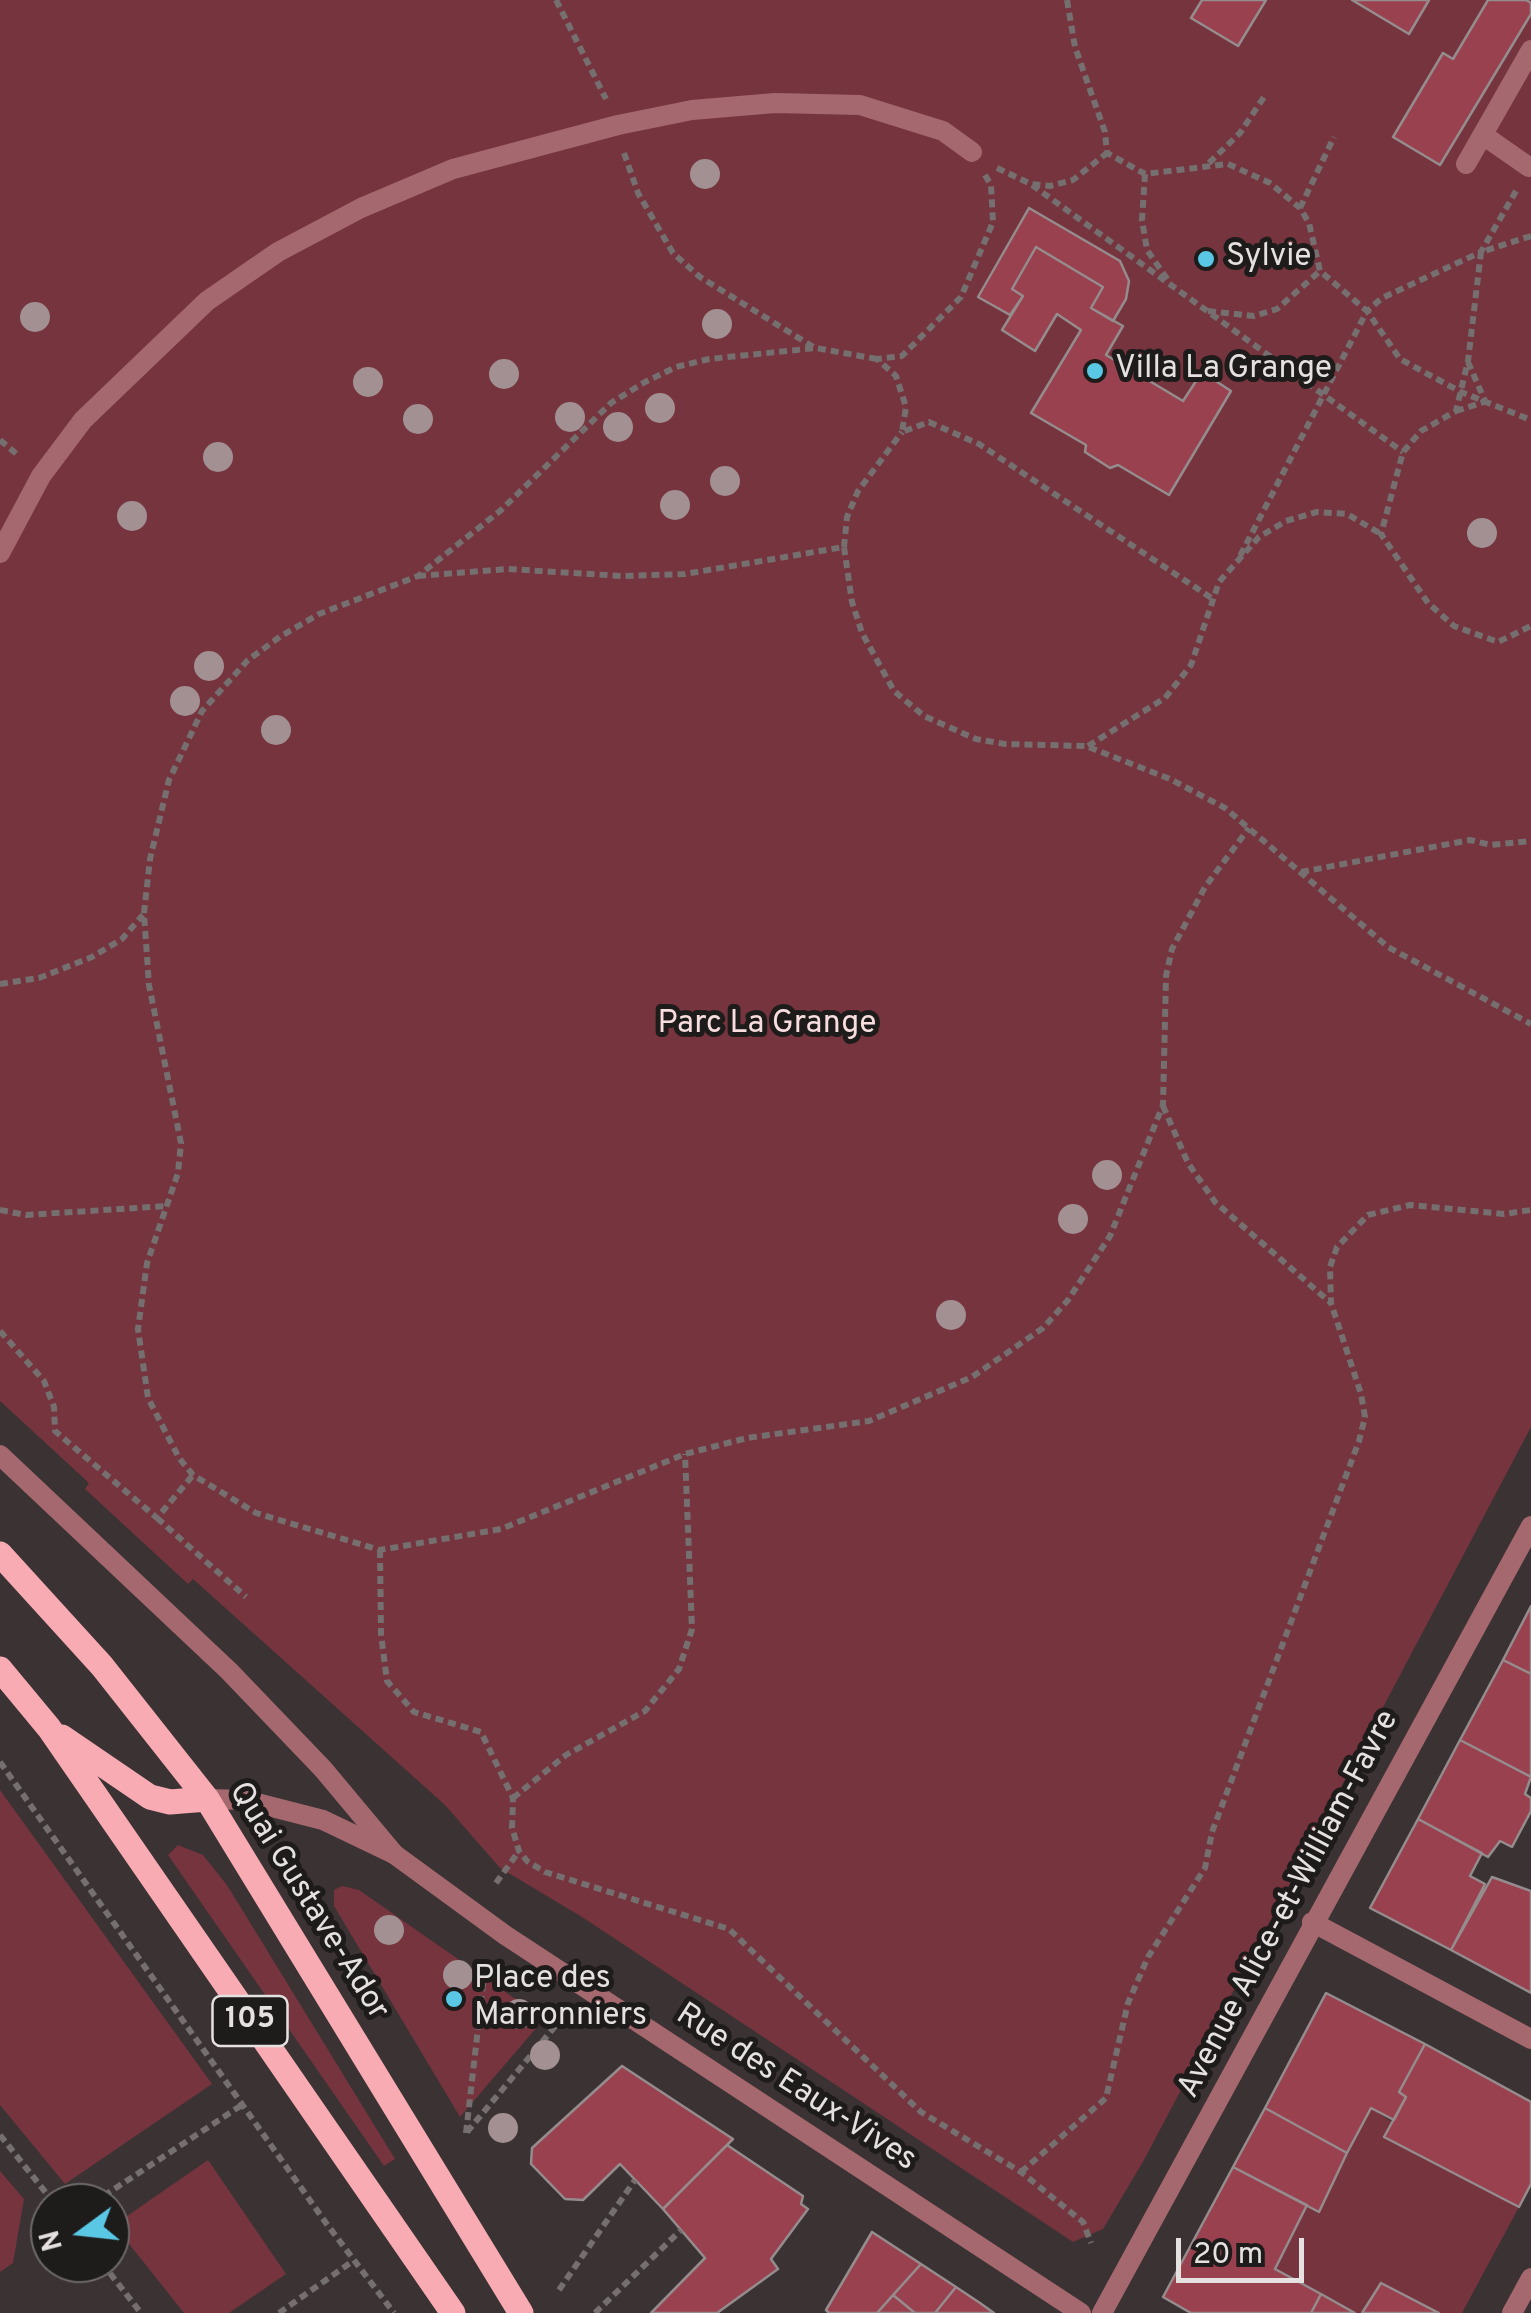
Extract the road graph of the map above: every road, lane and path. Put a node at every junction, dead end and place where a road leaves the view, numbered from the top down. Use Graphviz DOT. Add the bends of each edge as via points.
graph roads {
  1 [pos="556,0"];
  2 [pos="1068,0"];
  3 [pos="1531,50"];
  4 [pos="1266,94"];
  5 [pos="618,124"];
  6 [pos="1482,135"];
  7 [pos="1334,137"];
  8 [pos="972,152"];
  9 [pos="1106,153"];
  10 [pos="1208,164"];
  11 [pos="1466,164"];
  12 [pos="1529,167"];
  13 [pos="1145,174"];
  14 [pos="1031,184"];
  15 [pos="1300,208"];
  16 [pos="1531,236"];
  17 [pos="1481,252"];
  18 [pos="1320,271"];
  19 [pos="1182,296"];
  20 [pos="1367,310"];
  21 [pos="816,348"];
  22 [pos="877,359"];
  23 [pos="1468,361"];
  24 [pos="1460,392"];
  25 [pos="1322,396"];
  26 [pos="1485,402"];
  27 [pos="1456,412"];
  28 [pos="1531,420"];
  29 [pos="902,432"];
  30 [pos="0,440"];
  31 [pos="1402,452"];
  32 [pos="25,462"];
  33 [pos="1381,534"];
  34 [pos="844,547"];
  35 [pos="0,553"];
  36 [pos="1238,560"];
  37 [pos="418,576"];
  38 [pos="1214,599"];
  39 [pos="1531,626"];
  40 [pos="1086,746"];
  41 [pos="1249,828"];
  42 [pos="1531,841"];
  43 [pos="1301,872"];
  44 [pos="144,914"];
  45 [pos="0,984"];
  46 [pos="1531,1024"];
  47 [pos="1163,1105"];
  48 [pos="167,1206"];
  49 [pos="0,1210"];
  50 [pos="1531,1210"];
  51 [pos="1331,1303"];
  52 [pos="0,1331"];
  53 [pos="685,1454"];
  54 [pos="0,1455"];
  55 [pos="193,1475"];
  56 [pos="156,1518"];
  57 [pos="1531,1526"];
  58 [pos="380,1550"];
  59 [pos="0,1554"];
  60 [pos="246,1597"];
  61 [pos="0,1669"];
  62 [pos="50,1728"];
  63 [pos="0,1762"];
  64 [pos="512,1798"];
  65 [pos="207,1799"];
  66 [pos="519,1851"];
  67 [pos="394,1854"];
  68 [pos="496,1883"];
  69 [pos="1312,1922"];
  70 [pos="484,1967"];
  71 [pos="562,2018"];
  72 [pos="1531,2039"];
  73 [pos="245,2104"];
  74 [pos="0,2136"];
  75 [pos="1021,2172"];
  76 [pos="635,2180"];
  77 [pos="38,2183"];
  78 [pos="124,2183"];
  79 [pos="681,2230"];
  80 [pos="1091,2243"];
  81 [pos="353,2261"];
  82 [pos="1531,2278"];
  83 [pos="118,2283"];
  84 [pos="559,2290"];
  85 [pos="141,2313"];
  86 [pos="280,2313"];
  87 [pos="394,2313"];
  88 [pos="453,2313"];
  89 [pos="521,2313"];
  90 [pos="596,2313"];
  91 [pos="1081,2313"];
  92 [pos="1102,2313"];
  93 [pos="1512,2313"];
  1 -- 5 [label="path"];
  2 -- 9 [label="path" via="1074,48 1105,132"];
  3 -- 6 [label="street"];
  4 -- 10 [label="path"];
  5 -- 8 [label="street" via="775,102 860,106 943,132"];
  5 -- 21 [label="path" via="630,175 673,252 700,277"];
  5 -- 35 [label="street" via="453,170 361,208 278,252 207,301 84,420 41,476"];
  6 -- 11 [label="street"];
  6 -- 12 [label="street"];
  7 -- 15 [label="path"];
  8 -- 14 [label="path"];
  8 -- 22 [label="path" via="991,186 984,250 961,297 941,320 902,356"];
  9 -- 13 [label="path"];
  9 -- 14 [label="path" via="1073,180"];
  10 -- 13 [label="path"];
  10 -- 15 [label="path" via="1249,172"];
  12 -- 17 [label="path"];
  13 -- 19 [label="path" via="1147,250"];
  14 -- 19 [label="path"];
  15 -- 18 [label="path"];
  16 -- 17 [label="path"];
  17 -- 20 [label="path"];
  17 -- 23 [label="path"];
  18 -- 19 [label="path" via="1277,309 1254,316 1226,317"];
  18 -- 20 [label="path"];
  19 -- 25 [label="path"];
  20 -- 24 [label="path" via="1400,358"];
  20 -- 25 [label="path"];
  21 -- 22 [label="path"];
  21 -- 37 [label="path" via="709,360 645,382 612,403 500,510"];
  22 -- 29 [label="path" via="896,376 906,407"];
  23 -- 24 [label="path"];
  23 -- 26 [label="path"];
  24 -- 26 [label="path"];
  24 -- 27 [label="path"];
  25 -- 31 [label="path"];
  25 -- 36 [label="path"];
  26 -- 27 [label="path"];
  26 -- 28 [label="path"];
  27 -- 31 [label="path" via="1421,430"];
  29 -- 34 [label="path" via="858,492"];
  29 -- 38 [label="path" via="930,422 979,444"];
  30 -- 32 [label="path"];
  31 -- 33 [label="path"];
  33 -- 36 [label="path" via="1347,514 1317,512 1286,520"];
  33 -- 39 [label="path" via="1417,589 1454,626 1498,642"];
  34 -- 37 [label="path" via="684,574 508,569"];
  34 -- 40 [label="path" via="862,633 910,707 976,739"];
  36 -- 38 [label="path"];
  37 -- 44 [label="path" via="319,614 227,681 194,725 169,780"];
  38 -- 40 [label="path" via="1190,666 1165,698"];
  40 -- 41 [label="path" via="1170,779"];
  41 -- 43 [label="path"];
  41 -- 47 [label="path" via="1205,887 1172,948"];
  42 -- 43 [label="path" via="1470,840"];
  43 -- 46 [label="path" via="1388,947"];
  44 -- 45 [label="path" via="122,940 92,957 39,978"];
  44 -- 48 [label="path" via="149,984 181,1143"];
  47 -- 51 [label="path" via="1188,1163 1215,1202"];
  47 -- 53 [label="path" via="1091,1267 1043,1328 1006,1357 868,1421"];
  48 -- 49 [label="path" via="26,1215"];
  48 -- 55 [label="path" via="141,1297 141,1368 156,1418"];
  50 -- 51 [label="path" via="1504,1214 1410,1205 1368,1214 1337,1247"];
  51 -- 75 [label="path" via="1362,1394 1359,1441 1212,1832 1205,1868 1148,1957 1128,2003 1106,2098"];
  52 -- 56 [label="path" via="44,1381 56,1431"];
  53 -- 58 [label="path" via="501,1529"];
  53 -- 64 [label="path" via="692,1629 679,1669 645,1711 566,1756"];
  54 -- 67 [label="street" via="229,1671"];
  55 -- 56 [label="path"];
  55 -- 58 [label="path" via="268,1518"];
  56 -- 60 [label="path"];
  57 -- 69 [label="street, Avenue Alice-et-William-Favre"];
  58 -- 64 [label="path" via="387,1681 414,1712 481,1732"];
  59 -- 65 [label="main road, Quai Gustave-Ador / 105" via="102,1666"];
  61 -- 62 [label="main road, 105"];
  62 -- 65 [label="main road" via="150,1797"];
  62 -- 88 [label="main road, 105"];
  63 -- 73 [label="path"];
  64 -- 66 [label="path"];
  65 -- 67 [label="street, Rue des Eaux-Vives" via="244,1800 323,1820"];
  65 -- 89 [label="main road, Quai Gustave-Ador / 105"];
  66 -- 68 [label="path"];
  66 -- 75 [label="path" via="545,1872 729,1928 922,2112"];
  67 -- 91 [label="street, Rue des Eaux-Vives" via="474,1914"];
  69 -- 72 [label="street"];
  69 -- 92 [label="street, Avenue Alice-et-William-Favre"];
  70 -- 71 [label="path" via="466,2134"];
  73 -- 78 [label="path"];
  73 -- 81 [label="path"];
  74 -- 77 [label="path"];
  75 -- 80 [label="path" via="1082,2222"];
  76 -- 84 [label="path"];
  79 -- 90 [label="path"];
  81 -- 86 [label="path"];
  81 -- 87 [label="path"];
  82 -- 93 [label="street"];
  83 -- 85 [label="path"];
}
